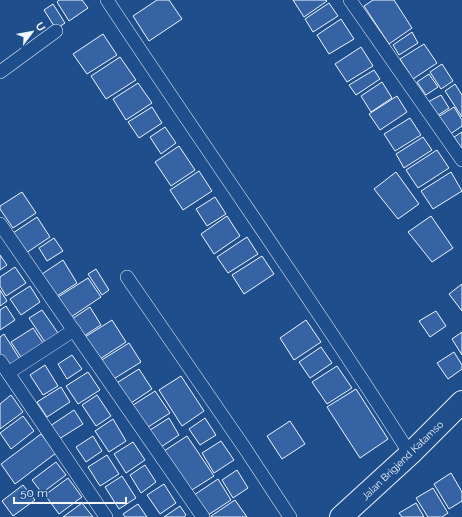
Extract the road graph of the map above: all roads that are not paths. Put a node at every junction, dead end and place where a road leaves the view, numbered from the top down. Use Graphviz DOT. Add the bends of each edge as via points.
graph roads {
  1 [pos="107,0"];
  2 [pos="350,0"];
  3 [pos="56,31"];
  4 [pos="0,72"];
  5 [pos="462,160"];
  6 [pos="0,224"];
  7 [pos="127,277"];
  8 [pos="74,330"];
  9 [pos="0,361"];
  10 [pos="8,373"];
  11 [pos="462,402"];
  12 [pos="410,454"];
  13 [pos="106,517"];
  14 [pos="202,517"];
  15 [pos="290,517"];
  16 [pos="341,517"];
  1 -- 12 [label="street" via="363,379"];
  2 -- 5 [label="street"];
  3 -- 4 [label="street"];
  6 -- 8 [label="street"];
  7 -- 15 [label="street"];
  8 -- 10 [label="street"];
  8 -- 14 [label="street"];
  9 -- 10 [label="street"];
  10 -- 13 [label="street"];
  11 -- 12 [label="highway, Jalan Brigjend Katamso"];
  12 -- 16 [label="highway, Jalan Brigjend Katamso"];
}
